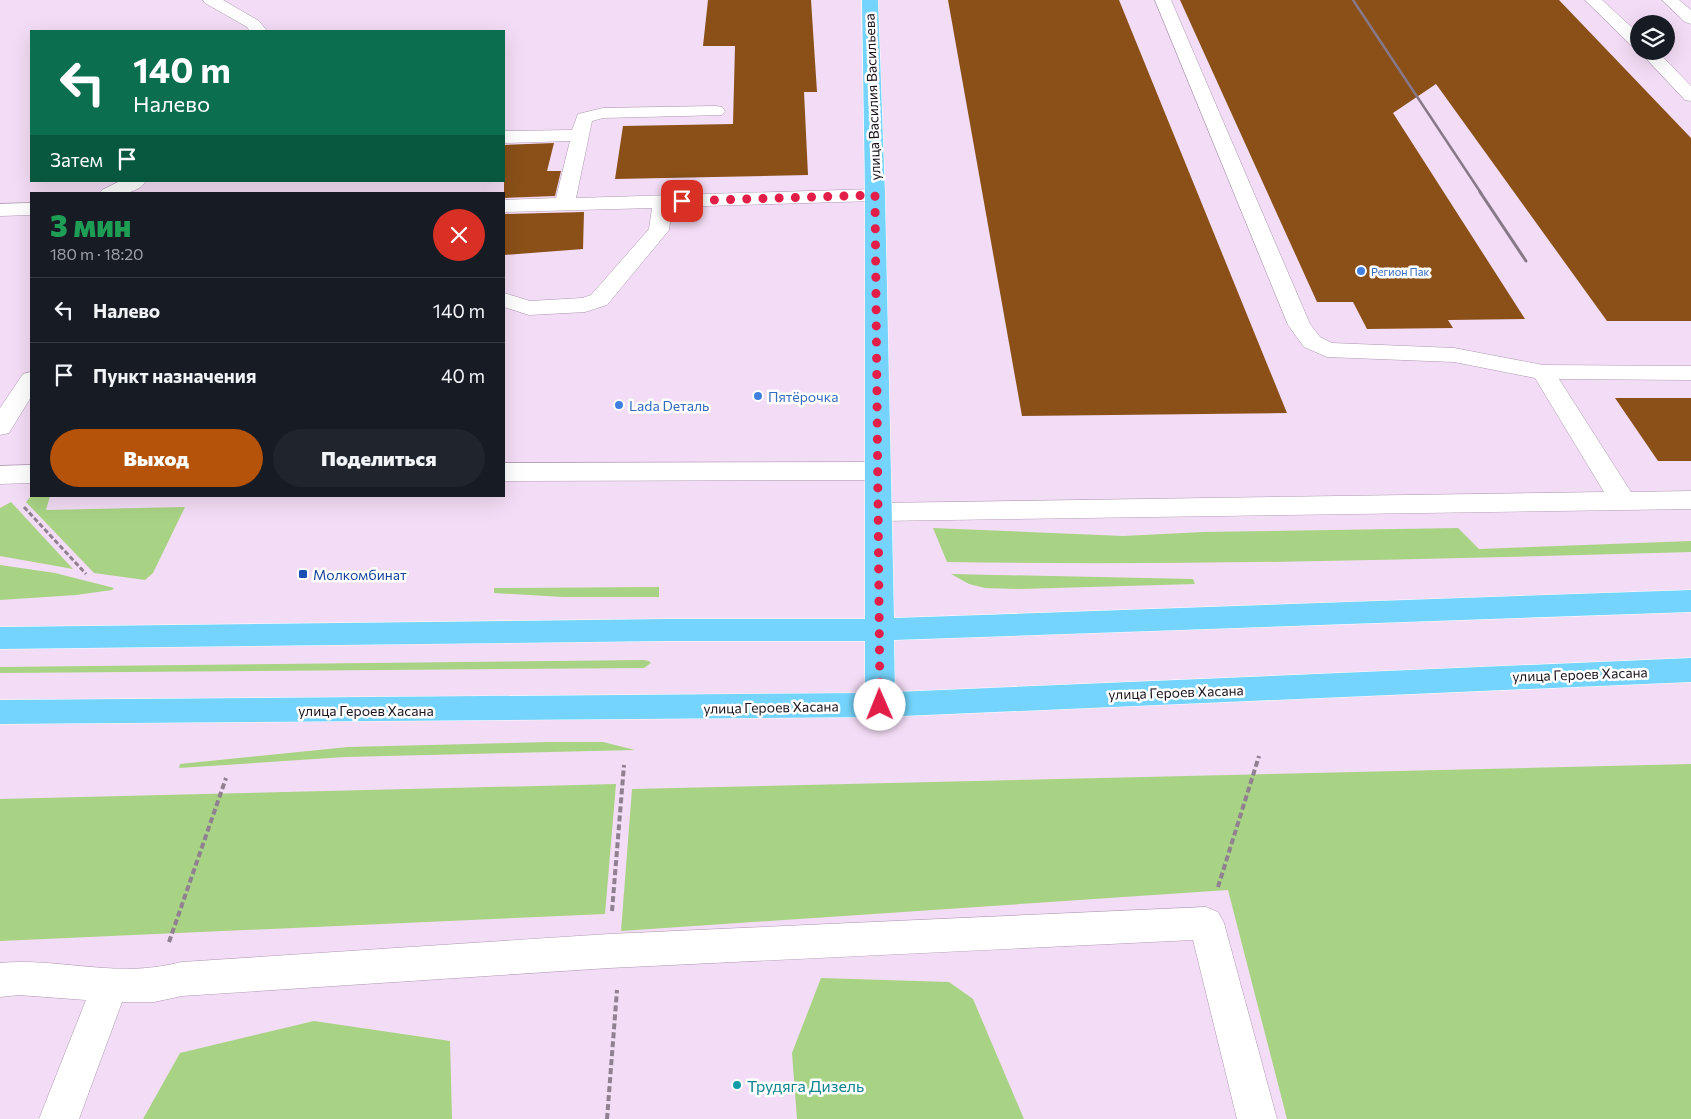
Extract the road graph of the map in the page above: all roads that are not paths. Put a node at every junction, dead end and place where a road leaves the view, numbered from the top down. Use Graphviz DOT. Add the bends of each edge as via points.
graph roads {
  1 [pos="211,0"];
  2 [pos="870,0"];
  3 [pos="1163,0"];
  4 [pos="1593,0"];
  5 [pos="1670,0"];
  6 [pos="1691,19"];
  7 [pos="258,30"];
  8 [pos="1630,35"];
  9 [pos="1656,60"];
  10 [pos="1691,96"];
  11 [pos="716,111"];
  12 [pos="579,136"];
  13 [pos="505,137"];
  14 [pos="134,182"];
  15 [pos="113,192"];
  16 [pos="875,195"];
  17 [pos="663,201"];
  18 [pos="565,204"];
  19 [pos="505,206"];
  20 [pos="30,209"];
  21 [pos="0,210"];
  22 [pos="505,300"];
  23 [pos="1543,372"];
  24 [pos="1691,372"];
  25 [pos="30,381"];
  26 [pos="14,415"];
  27 [pos="878,471"];
  28 [pos="505,472"];
  29 [pos="30,474"];
  30 [pos="0,475"];
  31 [pos="1624,500"];
  32 [pos="1691,500"];
  33 [pos="878,512"];
  34 [pos="1691,601"];
  35 [pos="878,630"];
  36 [pos="8,637"];
  37 [pos="1691,670"];
  38 [pos="880,705"];
  39 [pos="0,712"];
  40 [pos="0,980"];
  41 [pos="110,985"];
  42 [pos="58,1119"];
  43 [pos="1257,1119"];
  1 -- 7 [label="lane"];
  2 -- 16 [label="main road, улица Василия Васильева"];
  3 -- 23 [label="lane" via="1300,325 1312,342 1328,350 1454,355"];
  4 -- 8 [label="lane"];
  5 -- 6 [label="lane"];
  9 -- 10 [label="lane"];
  11 -- 12 [label="lane" via="593,114 584,118"];
  12 -- 13 [label="lane"];
  12 -- 18 [label="lane"];
  14 -- 15 [label="lane"];
  16 -- 17 [label="lane"];
  16 -- 27 [label="main road, улица Василия Васильева"];
  17 -- 18 [label="lane"];
  17 -- 22 [label="lane" via="660,230 598,300 585,305 529,308"];
  18 -- 19 [label="lane"];
  20 -- 21 [label="lane"];
  23 -- 24 [label="lane"];
  23 -- 31 [label="lane"];
  25 -- 26 [label="lane"];
  27 -- 28 [label="lane"];
  27 -- 33 [label="main road, улица Василия Васильева"];
  29 -- 30 [label="lane"];
  31 -- 32 [label="lane"];
  31 -- 33 [label="lane"];
  33 -- 35 [label="main road, улица Василия Васильева"];
  34 -- 35 [label="main road"];
  35 -- 36 [label="main road"];
  35 -- 38 [label="main road, улица Василия Васильева"];
  37 -- 38 [label="main road, улица Героев Хасана"];
  38 -- 39 [label="main road, улица Героев Хасана"];
  40 -- 41 [label="lane" via="19,978"];
  41 -- 42 [label="lane"];
  41 -- 43 [label="lane" via="154,985 182,979 609,951 1206,923"];
}
